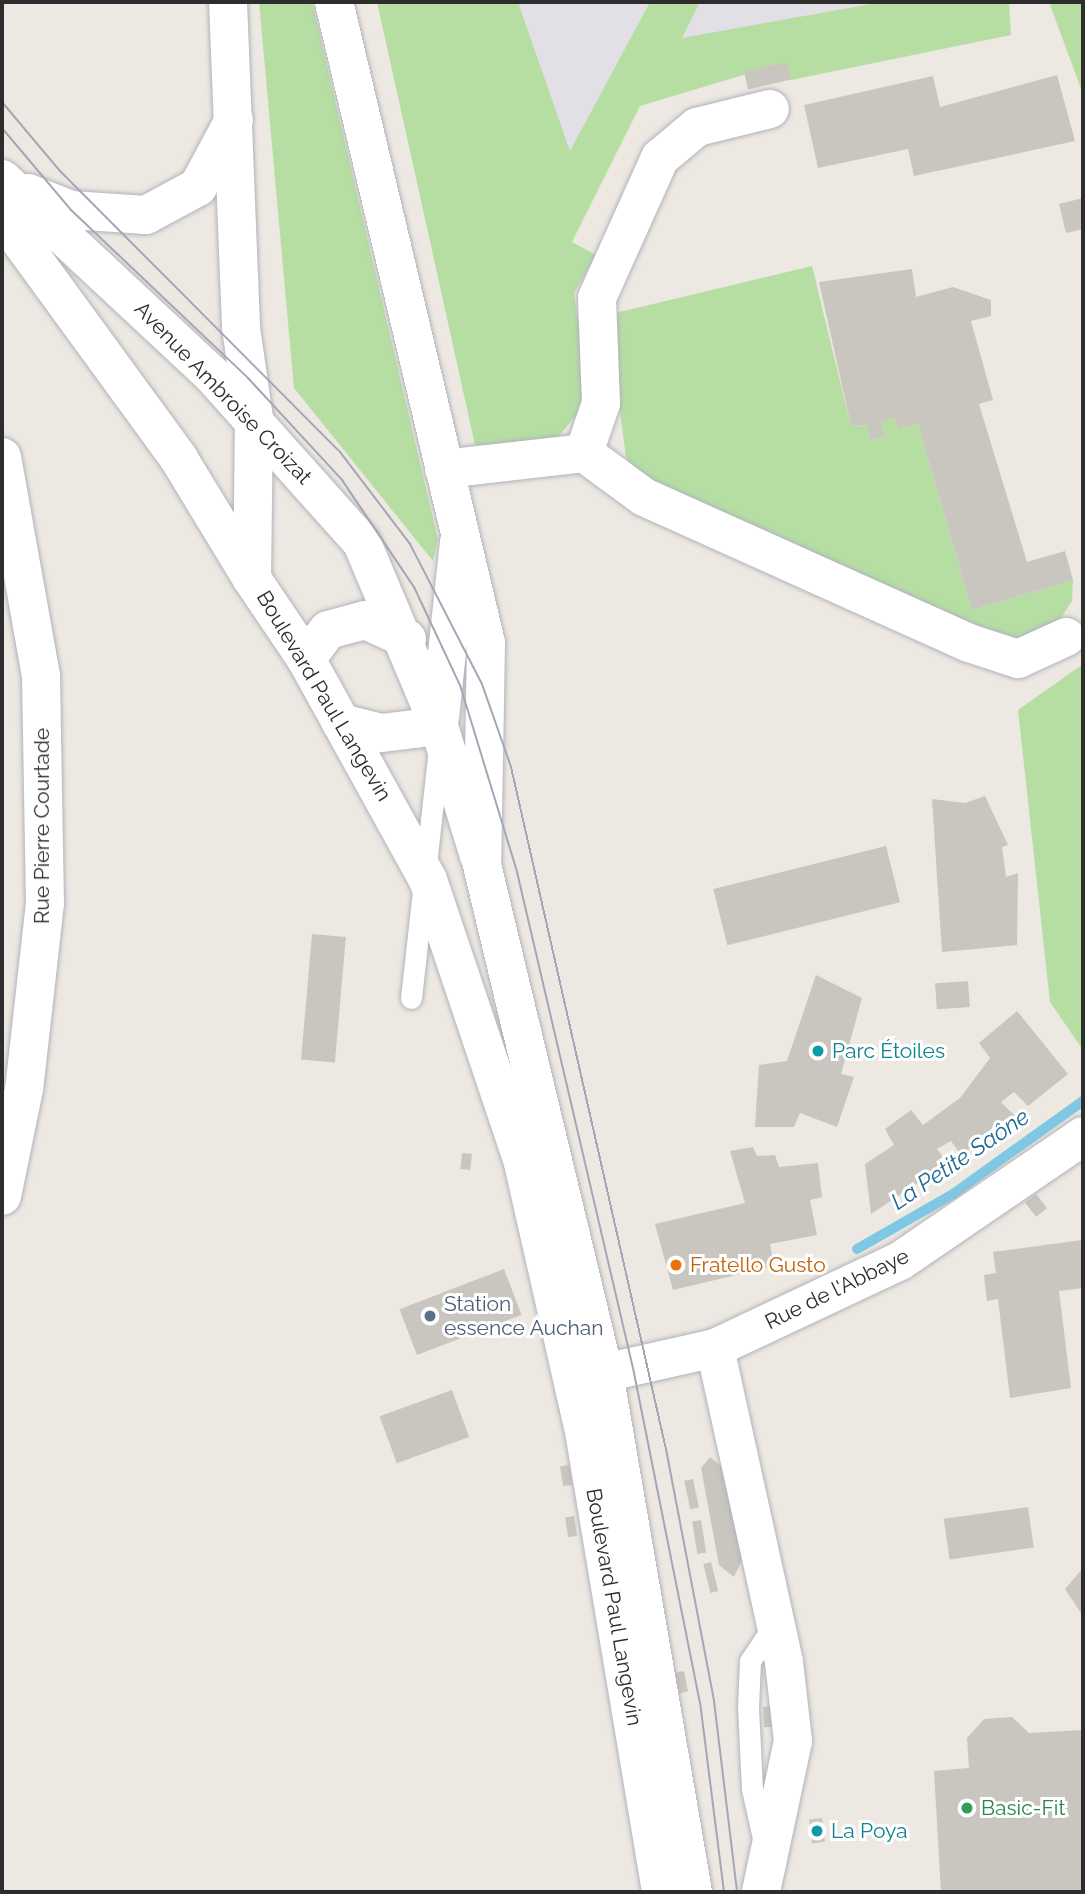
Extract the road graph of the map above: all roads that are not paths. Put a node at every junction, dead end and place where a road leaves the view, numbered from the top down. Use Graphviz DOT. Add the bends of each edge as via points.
graph roads {
  1 [pos="228,2"];
  2 [pos="334,2"];
  3 [pos="769,109"];
  4 [pos="234,120"];
  5 [pos="5,194"];
  6 [pos="254,418"];
  7 [pos="584,453"];
  8 [pos="2,457"];
  9 [pos="444,469"];
  10 [pos="459,541"];
  11 [pos="252,579"];
  12 [pos="1066,637"];
  13 [pos="407,639"];
  14 [pos="306,659"];
  15 [pos="341,723"];
  16 [pos="439,726"];
  17 [pos="482,865"];
  18 [pos="428,880"];
  19 [pos="411,998"];
  20 [pos="1083,1136"];
  21 [pos="2,1196"];
  22 [pos="561,1323"];
  23 [pos="715,1348"];
  24 [pos="604,1373"];
  25 [pos="661,1892"];
  26 [pos="692,1892"];
  27 [pos="761,1892"];
  1 -- 4 [label="street, Boulevard Paul Langevin"];
  2 -- 9 [label="street, Boulevard Paul Langevin"];
  3 -- 7 [label="street" via="697,127 660,158 597,298 601,403"];
  4 -- 5 [label="street" via="198,187 146,215 71,210"];
  4 -- 6 [label="street, Boulevard Paul Langevin" via="241,328"];
  5 -- 6 [label="street, Avenue Ambroise Croizat"];
  5 -- 11 [label="street" via="179,458"];
  6 -- 11 [label="street, Boulevard Paul Langevin"];
  6 -- 13 [label="street, Avenue Ambroise Croizat" via="362,543"];
  7 -- 9 [label="street"];
  7 -- 12 [label="street" via="644,497 969,643 1018,659"];
  8 -- 21 [label="street, Rue Pierre Courtade" via="41,676 46,903 24,1089"];
  9 -- 10 [label="street, Boulevard Paul Langevin"];
  10 -- 16 [label="street, Boulevard Paul Langevin"];
  10 -- 17 [label="street, Boulevard Paul Langevin" via="486,643"];
  11 -- 14 [label="street, Boulevard Paul Langevin"];
  13 -- 14 [label="street" via="365,620 328,630"];
  13 -- 16 [label="street, Avenue Ambroise Croizat"];
  14 -- 15 [label="street, Boulevard Paul Langevin"];
  15 -- 16 [label="street" via="381,733"];
  15 -- 18 [label="street, Boulevard Paul Langevin"];
  16 -- 17 [label="street, Avenue Ambroise Croizat"];
  16 -- 18 [label="lane"];
  17 -- 24 [label="street, Boulevard Paul Langevin"];
  18 -- 19 [label="lane"];
  18 -- 22 [label="street, Boulevard Paul Langevin" via="523,1163"];
  20 -- 23 [label="street, Rue de l'Abbaye" via="900,1261"];
  22 -- 24 [label="street, Boulevard Paul Langevin"];
  22 -- 25 [label="street, Boulevard Paul Langevin"];
  23 -- 24 [label="street, Rue de l'Abbaye"];
  23 -- 27 [label="street" via="775,1624 793,1741"];
  24 -- 26 [label="street, Boulevard Paul Langevin"];
}
